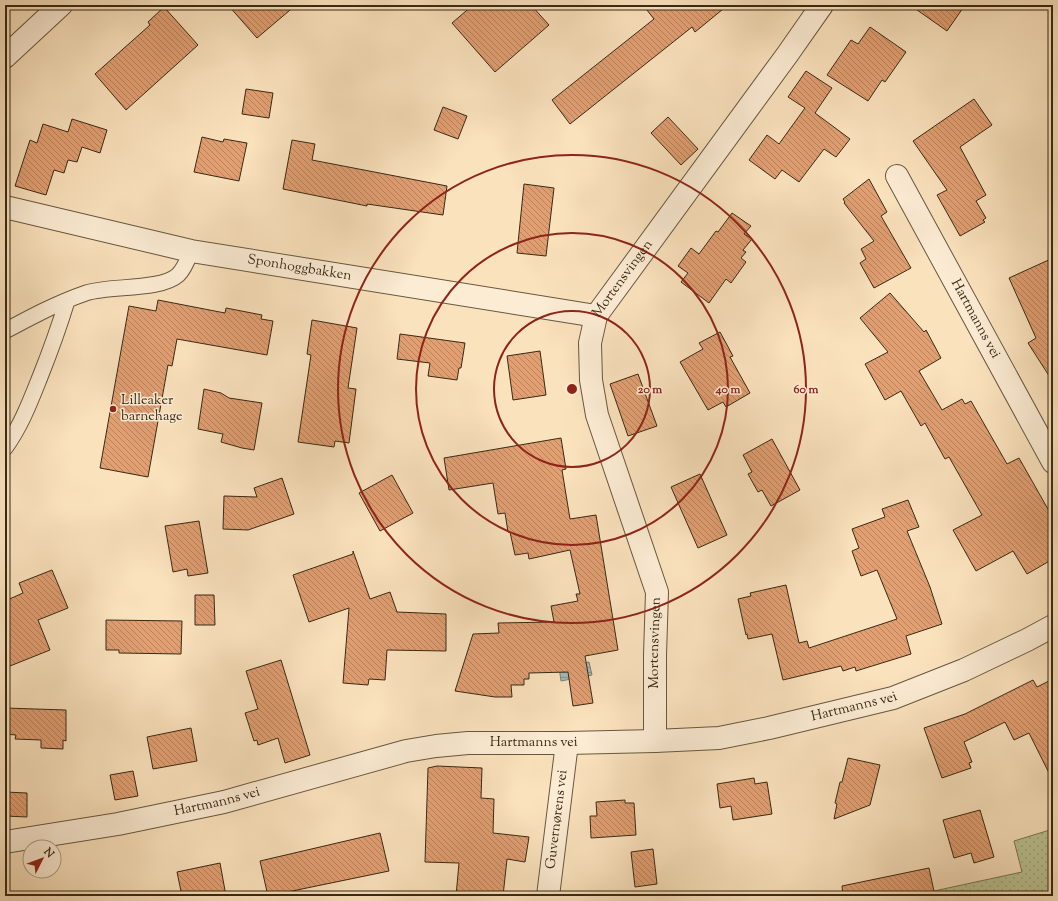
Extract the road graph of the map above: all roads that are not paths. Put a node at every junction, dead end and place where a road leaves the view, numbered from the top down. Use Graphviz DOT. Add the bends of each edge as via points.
graph roads {
  1 [pos="61,5"];
  2 [pos="822,5"];
  3 [pos="5,56"];
  4 [pos="897,176"];
  5 [pos="5,207"];
  6 [pos="191,251"];
  7 [pos="67,301"];
  8 [pos="596,316"];
  9 [pos="5,331"];
  10 [pos="5,448"];
  11 [pos="1053,462"];
  12 [pos="1053,626"];
  13 [pos="655,741"];
  14 [pos="566,743"];
  15 [pos="5,842"];
  16 [pos="548,896"];
  1 -- 3 [label="street"];
  2 -- 8 [label="street, Mortensvingen"];
  4 -- 11 [label="street, Hartmanns vei"];
  5 -- 6 [label="street, Sponhoggbakken"];
  6 -- 7 [label="lane" via="185,267 169,280 148,286 86,293"];
  6 -- 8 [label="street, Sponhoggbakken"];
  7 -- 9 [label="lane"];
  7 -- 10 [label="lane" via="28,408"];
  8 -- 13 [label="street, Mortensvingen" via="590,343 591,380 597,415 657,592"];
  12 -- 13 [label="street, Hartmanns vei" via="964,670 893,698 718,738"];
  13 -- 14 [label="street, Hartmanns vei"];
  14 -- 15 [label="street, Hartmanns vei" via="468,743 406,751 224,802 118,824"];
  14 -- 16 [label="street, Guvernørens vei"];
}
